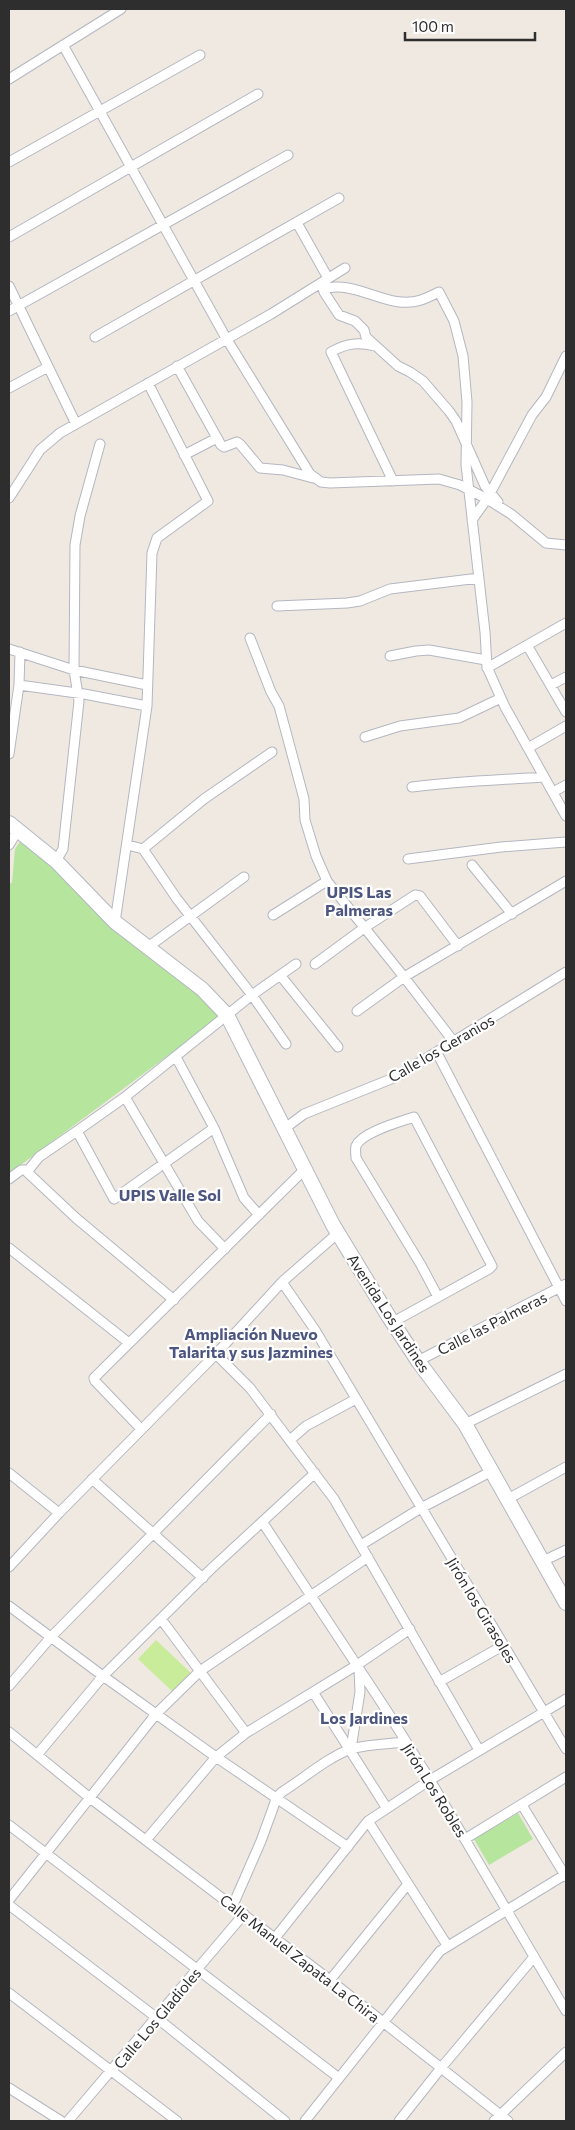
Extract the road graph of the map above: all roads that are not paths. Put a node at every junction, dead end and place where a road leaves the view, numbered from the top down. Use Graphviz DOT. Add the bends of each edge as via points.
graph roads {
  1 [pos="121,9"];
  2 [pos="63,45"];
  3 [pos="200,55"];
  4 [pos="9,79"];
  5 [pos="258,94"];
  6 [pos="100,112"];
  7 [pos="288,154"];
  8 [pos="9,162"];
  9 [pos="130,166"];
  10 [pos="339,198"];
  11 [pos="297,223"];
  12 [pos="163,226"];
  13 [pos="9,237"];
  14 [pos="345,268"];
  15 [pos="195,282"];
  16 [pos="324,283"];
  17 [pos="9,286"];
  18 [pos="19,305"];
  19 [pos="9,311"];
  20 [pos="95,337"];
  21 [pos="226,338"];
  22 [pos="377,347"];
  23 [pos="566,356"];
  24 [pos="177,366"];
  25 [pos="48,367"];
  26 [pos="148,383"];
  27 [pos="9,388"];
  28 [pos="76,424"];
  29 [pos="217,438"];
  30 [pos="100,444"];
  31 [pos="465,445"];
  32 [pos="184,454"];
  33 [pos="315,479"];
  34 [pos="393,481"];
  35 [pos="17,487"];
  36 [pos="470,490"];
  37 [pos="488,496"];
  38 [pos="9,498"];
  39 [pos="9,504"];
  40 [pos="472,520"];
  41 [pos="566,545"];
  42 [pos="479,578"];
  43 [pos="277,606"];
  44 [pos="566,623"];
  45 [pos="250,638"];
  46 [pos="527,645"];
  47 [pos="9,649"];
  48 [pos="20,652"];
  49 [pos="390,656"];
  50 [pos="487,664"];
  51 [pos="74,670"];
  52 [pos="566,677"];
  53 [pos="19,685"];
  54 [pos="148,685"];
  55 [pos="551,685"];
  56 [pos="78,694"];
  57 [pos="501,698"];
  58 [pos="147,706"];
  59 [pos="566,712"];
  60 [pos="566,726"];
  61 [pos="365,737"];
  62 [pos="528,748"];
  63 [pos="272,752"];
  64 [pos="9,754"];
  65 [pos="544,777"];
  66 [pos="566,785"];
  67 [pos="412,787"];
  68 [pos="553,792"];
  69 [pos="566,816"];
  70 [pos="13,826"];
  71 [pos="566,842"];
  72 [pos="128,844"];
  73 [pos="9,845"];
  74 [pos="143,849"];
  75 [pos="408,859"];
  76 [pos="56,861"];
  77 [pos="472,865"];
  78 [pos="244,876"];
  79 [pos="327,881"];
  80 [pos="566,881"];
  81 [pos="273,914"];
  82 [pos="512,914"];
  83 [pos="190,916"];
  84 [pos="115,922"];
  85 [pos="364,928"];
  86 [pos="458,946"];
  87 [pos="148,947"];
  88 [pos="296,964"];
  89 [pos="315,964"];
  90 [pos="566,972"];
  91 [pos="280,975"];
  92 [pos="404,977"];
  93 [pos="252,995"];
  94 [pos="356,1011"];
  95 [pos="227,1015"];
  96 [pos="454,1042"];
  97 [pos="286,1044"];
  98 [pos="338,1047"];
  99 [pos="436,1053"];
  100 [pos="176,1057"];
  101 [pos="124,1097"];
  102 [pos="214,1128"];
  103 [pos="284,1129"];
  104 [pos="77,1131"];
  105 [pos="165,1164"];
  106 [pos="305,1169"];
  107 [pos="28,1170"];
  108 [pos="9,1179"];
  109 [pos="259,1215"];
  110 [pos="338,1233"];
  111 [pos="9,1248"];
  112 [pos="225,1249"];
  113 [pos="282,1282"];
  114 [pos="563,1286"];
  115 [pos="438,1297"];
  116 [pos="174,1300"];
  117 [pos="566,1301"];
  118 [pos="393,1322"];
  119 [pos="129,1343"];
  120 [pos="216,1354"];
  121 [pos="418,1361"];
  122 [pos="566,1374"];
  123 [pos="356,1399"];
  124 [pos="271,1414"];
  125 [pos="465,1424"];
  126 [pos="141,1429"];
  127 [pos="290,1440"];
  128 [pos="566,1467"];
  129 [pos="492,1471"];
  130 [pos="9,1473"];
  131 [pos="315,1473"];
  132 [pos="92,1478"];
  133 [pos="508,1499"];
  134 [pos="421,1508"];
  135 [pos="59,1513"];
  136 [pos="263,1523"];
  137 [pos="153,1534"];
  138 [pos="361,1545"];
  139 [pos="566,1550"];
  140 [pos="368,1557"];
  141 [pos="543,1561"];
  142 [pos="9,1567"];
  143 [pos="203,1578"];
  144 [pos="311,1596"];
  145 [pos="566,1603"];
  146 [pos="9,1606"];
  147 [pos="161,1619"];
  148 [pos="410,1629"];
  149 [pos="51,1637"];
  150 [pos="504,1646"];
  151 [pos="358,1667"];
  152 [pos="200,1671"];
  153 [pos="103,1676"];
  154 [pos="440,1682"];
  155 [pos="9,1686"];
  156 [pos="313,1692"];
  157 [pos="566,1699"];
  158 [pos="543,1712"];
  159 [pos="156,1714"];
  160 [pos="9,1732"];
  161 [pos="246,1733"];
  162 [pos="405,1742"];
  163 [pos="566,1749"];
  164 [pos="351,1750"];
  165 [pos="479,1750"];
  166 [pos="37,1755"];
  167 [pos="216,1757"];
  168 [pos="566,1777"];
  169 [pos="430,1780"];
  170 [pos="277,1797"];
  171 [pos="90,1798"];
  172 [pos="522,1805"];
  173 [pos="386,1807"];
  174 [pos="368,1821"];
  175 [pos="9,1825"];
  176 [pos="465,1839"];
  177 [pos="146,1840"];
  178 [pos="348,1846"];
  179 [pos="46,1854"];
  180 [pos="566,1875"];
  181 [pos="408,1884"];
  182 [pos="9,1900"];
  183 [pos="233,1905"];
  184 [pos="9,1906"];
  185 [pos="506,1910"];
  186 [pos="244,1914"];
  187 [pos="275,1938"];
  188 [pos="447,1945"];
  189 [pos="534,1957"];
  190 [pos="198,1968"];
  191 [pos="330,1980"];
  192 [pos="9,1992"];
  193 [pos="566,2011"];
  194 [pos="157,2018"];
  195 [pos="382,2022"];
  196 [pos="566,2052"];
  197 [pos="441,2068"];
  198 [pos="112,2070"];
  199 [pos="339,2078"];
  200 [pos="9,2088"];
  201 [pos="497,2118"];
  202 [pos="61,2121"];
  203 [pos="68,2121"];
  204 [pos="177,2121"];
  205 [pos="285,2121"];
  206 [pos="305,2121"];
  207 [pos="399,2121"];
  208 [pos="508,2121"];
  1 -- 2 [label="street"];
  2 -- 4 [label="street"];
  2 -- 6 [label="street"];
  3 -- 6 [label="street"];
  5 -- 9 [label="street"];
  6 -- 8 [label="street"];
  6 -- 9 [label="street"];
  7 -- 12 [label="street"];
  9 -- 12 [label="street"];
  9 -- 13 [label="street"];
  10 -- 11 [label="street"];
  11 -- 15 [label="street"];
  11 -- 16 [label="street"];
  12 -- 15 [label="street"];
  12 -- 18 [label="street"];
  14 -- 16 [label="street"];
  15 -- 20 [label="street"];
  15 -- 21 [label="street"];
  16 -- 21 [label="street"];
  16 -- 22 [label="street" via="331,306 339,315 356,321"];
  16 -- 31 [label="street" via="412,302 439,292 454,321 463,356 467,402"];
  17 -- 18 [label="street"];
  18 -- 19 [label="street"];
  18 -- 25 [label="street"];
  21 -- 24 [label="street"];
  21 -- 33 [label="street"];
  22 -- 31 [label="street" via="435,393 456,421"];
  22 -- 34 [label="street" via="356,343 340,346 331,352"];
  23 -- 37 [label="street"];
  24 -- 26 [label="street"];
  24 -- 29 [label="street"];
  25 -- 27 [label="street"];
  25 -- 28 [label="street"];
  26 -- 28 [label="street"];
  26 -- 32 [label="street"];
  28 -- 35 [label="street" via="40,450"];
  29 -- 32 [label="street"];
  29 -- 33 [label="street" via="224,447 237,442 240,444 260,468 283,470"];
  30 -- 51 [label="street" via="77,528"];
  31 -- 36 [label="street"];
  31 -- 37 [label="street"];
  32 -- 54 [label="street" via="208,501 157,538 152,553"];
  33 -- 34 [label="street" via="330,483"];
  34 -- 36 [label="street" via="439,479"];
  35 -- 38 [label="street"];
  35 -- 39 [label="street"];
  36 -- 37 [label="street"];
  36 -- 40 [label="street"];
  37 -- 40 [label="street"];
  37 -- 41 [label="street" via="546,543"];
  40 -- 42 [label="street"];
  42 -- 43 [label="street" via="390,589 347,603"];
  42 -- 50 [label="street"];
  44 -- 46 [label="street"];
  45 -- 79 [label="street" via="279,706 304,799 305,820"];
  46 -- 50 [label="street"];
  46 -- 55 [label="street"];
  47 -- 48 [label="street"];
  48 -- 51 [label="street"];
  48 -- 53 [label="street"];
  49 -- 50 [label="street" via="429,650"];
  50 -- 57 [label="street"];
  51 -- 54 [label="street"];
  51 -- 56 [label="street"];
  52 -- 55 [label="street"];
  53 -- 56 [label="street"];
  53 -- 64 [label="street"];
  54 -- 58 [label="street"];
  55 -- 59 [label="street"];
  56 -- 58 [label="street"];
  56 -- 76 [label="street" via="63,849"];
  57 -- 61 [label="street" via="459,718 400,726"];
  57 -- 62 [label="street"];
  58 -- 72 [label="street"];
  60 -- 62 [label="street"];
  62 -- 65 [label="street"];
  63 -- 74 [label="street" via="204,799"];
  65 -- 67 [label="street" via="455,781"];
  65 -- 68 [label="street"];
  66 -- 68 [label="street"];
  68 -- 69 [label="street"];
  70 -- 73 [label="street"];
  70 -- 76 [label="street, Avenida Los Jardines"];
  71 -- 75 [label="street" via="501,846"];
  72 -- 74 [label="street"];
  72 -- 84 [label="street"];
  74 -- 83 [label="street"];
  76 -- 84 [label="street, Avenida Los Jardines"];
  77 -- 82 [label="street"];
  78 -- 83 [label="street"];
  79 -- 81 [label="street"];
  79 -- 85 [label="street"];
  80 -- 82 [label="street"];
  82 -- 86 [label="street"];
  83 -- 87 [label="street"];
  83 -- 93 [label="street"];
  84 -- 87 [label="street, Avenida Los Jardines"];
  85 -- 86 [label="street" via="420,896"];
  85 -- 89 [label="street"];
  85 -- 92 [label="street"];
  86 -- 92 [label="street"];
  87 -- 95 [label="street, Avenida Los Jardines" via="202,989"];
  88 -- 91 [label="street"];
  90 -- 96 [label="street, Calle los Geranios"];
  91 -- 93 [label="street"];
  91 -- 98 [label="street"];
  92 -- 94 [label="street"];
  92 -- 96 [label="street"];
  93 -- 95 [label="street"];
  93 -- 97 [label="street"];
  95 -- 100 [label="street"];
  95 -- 103 [label="street, Avenida Los Jardines"];
  96 -- 99 [label="street, Calle los Geranios"];
  99 -- 103 [label="street, Calle los Geranios" via="396,1077 304,1114"];
  99 -- 114 [label="street"];
  100 -- 101 [label="street"];
  100 -- 102 [label="street"];
  101 -- 104 [label="street"];
  101 -- 105 [label="street"];
  102 -- 105 [label="street"];
  102 -- 109 [label="street" via="244,1198"];
  103 -- 106 [label="street, Avenida Los Jardines"];
  104 -- 105 [label="street" via="114,1199"];
  104 -- 107 [label="street" via="39,1157"];
  105 -- 112 [label="street" via="198,1221"];
  106 -- 109 [label="street"];
  106 -- 110 [label="street, Avenida Los Jardines"];
  107 -- 108 [label="street" via="21,1170"];
  107 -- 116 [label="street" via="76,1218"];
  109 -- 112 [label="street"];
  110 -- 113 [label="street"];
  110 -- 118 [label="street, Avenida Los Jardines"];
  111 -- 119 [label="street"];
  112 -- 116 [label="street"];
  113 -- 120 [label="street"];
  113 -- 123 [label="street, Jirón los Girasoles"];
  114 -- 117 [label="street"];
  114 -- 121 [label="street, Calle las Palmeras"];
  115 -- 115 [label="street" via="492,1266 414,1117 360,1140 356,1158"];
  115 -- 118 [label="street"];
  116 -- 119 [label="street"];
  118 -- 121 [label="street, Avenida Los Jardines"];
  119 -- 126 [label="street" via="94,1378"];
  120 -- 124 [label="street"];
  120 -- 126 [label="street"];
  121 -- 125 [label="street, Avenida Los Jardines"];
  122 -- 125 [label="street"];
  123 -- 127 [label="street" via="306,1426"];
  123 -- 134 [label="street, Jirón los Girasoles"];
  124 -- 127 [label="street"];
  124 -- 137 [label="street"];
  125 -- 129 [label="street, Avenida Los Jardines"];
  126 -- 132 [label="street"];
  127 -- 131 [label="street"];
  128 -- 133 [label="street"];
  129 -- 133 [label="street, Avenida Los Jardines"];
  129 -- 134 [label="street"];
  130 -- 135 [label="street"];
  131 -- 136 [label="street"];
  131 -- 138 [label="street"];
  132 -- 135 [label="street"];
  132 -- 137 [label="street"];
  133 -- 141 [label="street, Avenida Los Jardines"];
  134 -- 138 [label="street"];
  134 -- 150 [label="street, Jirón los Girasoles"];
  135 -- 142 [label="street"];
  136 -- 143 [label="street"];
  136 -- 144 [label="street, Jirón Los Robles"];
  137 -- 143 [label="street"];
  137 -- 149 [label="street"];
  138 -- 140 [label="street"];
  139 -- 141 [label="street"];
  140 -- 144 [label="street"];
  140 -- 148 [label="street"];
  141 -- 145 [label="street, Avenida Los Jardines"];
  143 -- 147 [label="street"];
  144 -- 151 [label="street, Jirón Los Robles"];
  144 -- 152 [label="street"];
  146 -- 149 [label="street"];
  147 -- 152 [label="street"];
  147 -- 153 [label="street"];
  148 -- 151 [label="street"];
  148 -- 154 [label="street"];
  149 -- 153 [label="street"];
  149 -- 155 [label="street"];
  150 -- 154 [label="street"];
  150 -- 158 [label="street, Jirón los Girasoles"];
  151 -- 156 [label="street"];
  151 -- 162 [label="street, Jirón Los Robles"];
  151 -- 164 [label="street" via="360,1692"];
  152 -- 159 [label="street"];
  152 -- 161 [label="street"];
  153 -- 159 [label="street"];
  153 -- 166 [label="street"];
  154 -- 165 [label="street"];
  156 -- 161 [label="street"];
  156 -- 164 [label="street"];
  157 -- 158 [label="street"];
  158 -- 163 [label="street, Jirón los Girasoles"];
  158 -- 165 [label="street"];
  159 -- 167 [label="street"];
  159 -- 171 [label="street"];
  160 -- 166 [label="street, Calle Manuel Zapata La Chira"];
  161 -- 167 [label="street"];
  162 -- 164 [label="street"];
  162 -- 169 [label="street, Jirón Los Robles"];
  164 -- 170 [label="street" via="340,1754"];
  164 -- 173 [label="street"];
  165 -- 169 [label="street"];
  166 -- 171 [label="street, Calle Manuel Zapata La Chira"];
  167 -- 170 [label="street"];
  167 -- 177 [label="street"];
  168 -- 172 [label="street"];
  169 -- 173 [label="street"];
  169 -- 176 [label="street, Jirón Los Robles"];
  170 -- 178 [label="street"];
  170 -- 183 [label="street"];
  171 -- 177 [label="street, Calle Manuel Zapata La Chira"];
  171 -- 179 [label="street"];
  172 -- 176 [label="street"];
  172 -- 180 [label="street"];
  173 -- 174 [label="street"];
  174 -- 178 [label="street"];
  174 -- 181 [label="street"];
  175 -- 179 [label="street"];
  176 -- 185 [label="street, Jirón Los Robles"];
  177 -- 183 [label="street, Calle Manuel Zapata La Chira"];
  178 -- 187 [label="street"];
  179 -- 182 [label="street"];
  179 -- 190 [label="street"];
  180 -- 185 [label="street"];
  181 -- 188 [label="street"];
  181 -- 191 [label="street"];
  183 -- 186 [label="street, Calle Manuel Zapata La Chira"];
  184 -- 194 [label="street"];
  185 -- 188 [label="street"];
  185 -- 189 [label="street, Jirón Los Robles"];
  186 -- 187 [label="street, Calle Manuel Zapata La Chira"];
  186 -- 190 [label="street, Calle Los Gladioles"];
  187 -- 191 [label="street, Calle Manuel Zapata La Chira"];
  188 -- 195 [label="street"];
  189 -- 193 [label="street, Jirón Los Robles"];
  189 -- 197 [label="street"];
  190 -- 194 [label="street, Calle Los Gladioles"];
  190 -- 199 [label="street"];
  191 -- 195 [label="street, Calle Manuel Zapata La Chira"];
  192 -- 198 [label="street"];
  194 -- 198 [label="street, Calle Los Gladioles"];
  194 -- 205 [label="street"];
  195 -- 197 [label="street, Calle Manuel Zapata La Chira"];
  195 -- 199 [label="street"];
  196 -- 201 [label="street"];
  197 -- 201 [label="street, Calle Manuel Zapata La Chira"];
  197 -- 207 [label="street"];
  198 -- 203 [label="street, Calle Los Gladioles"];
  198 -- 204 [label="street"];
  199 -- 206 [label="street"];
  200 -- 202 [label="street"];
  201 -- 208 [label="street, Calle Manuel Zapata La Chira"];
}
